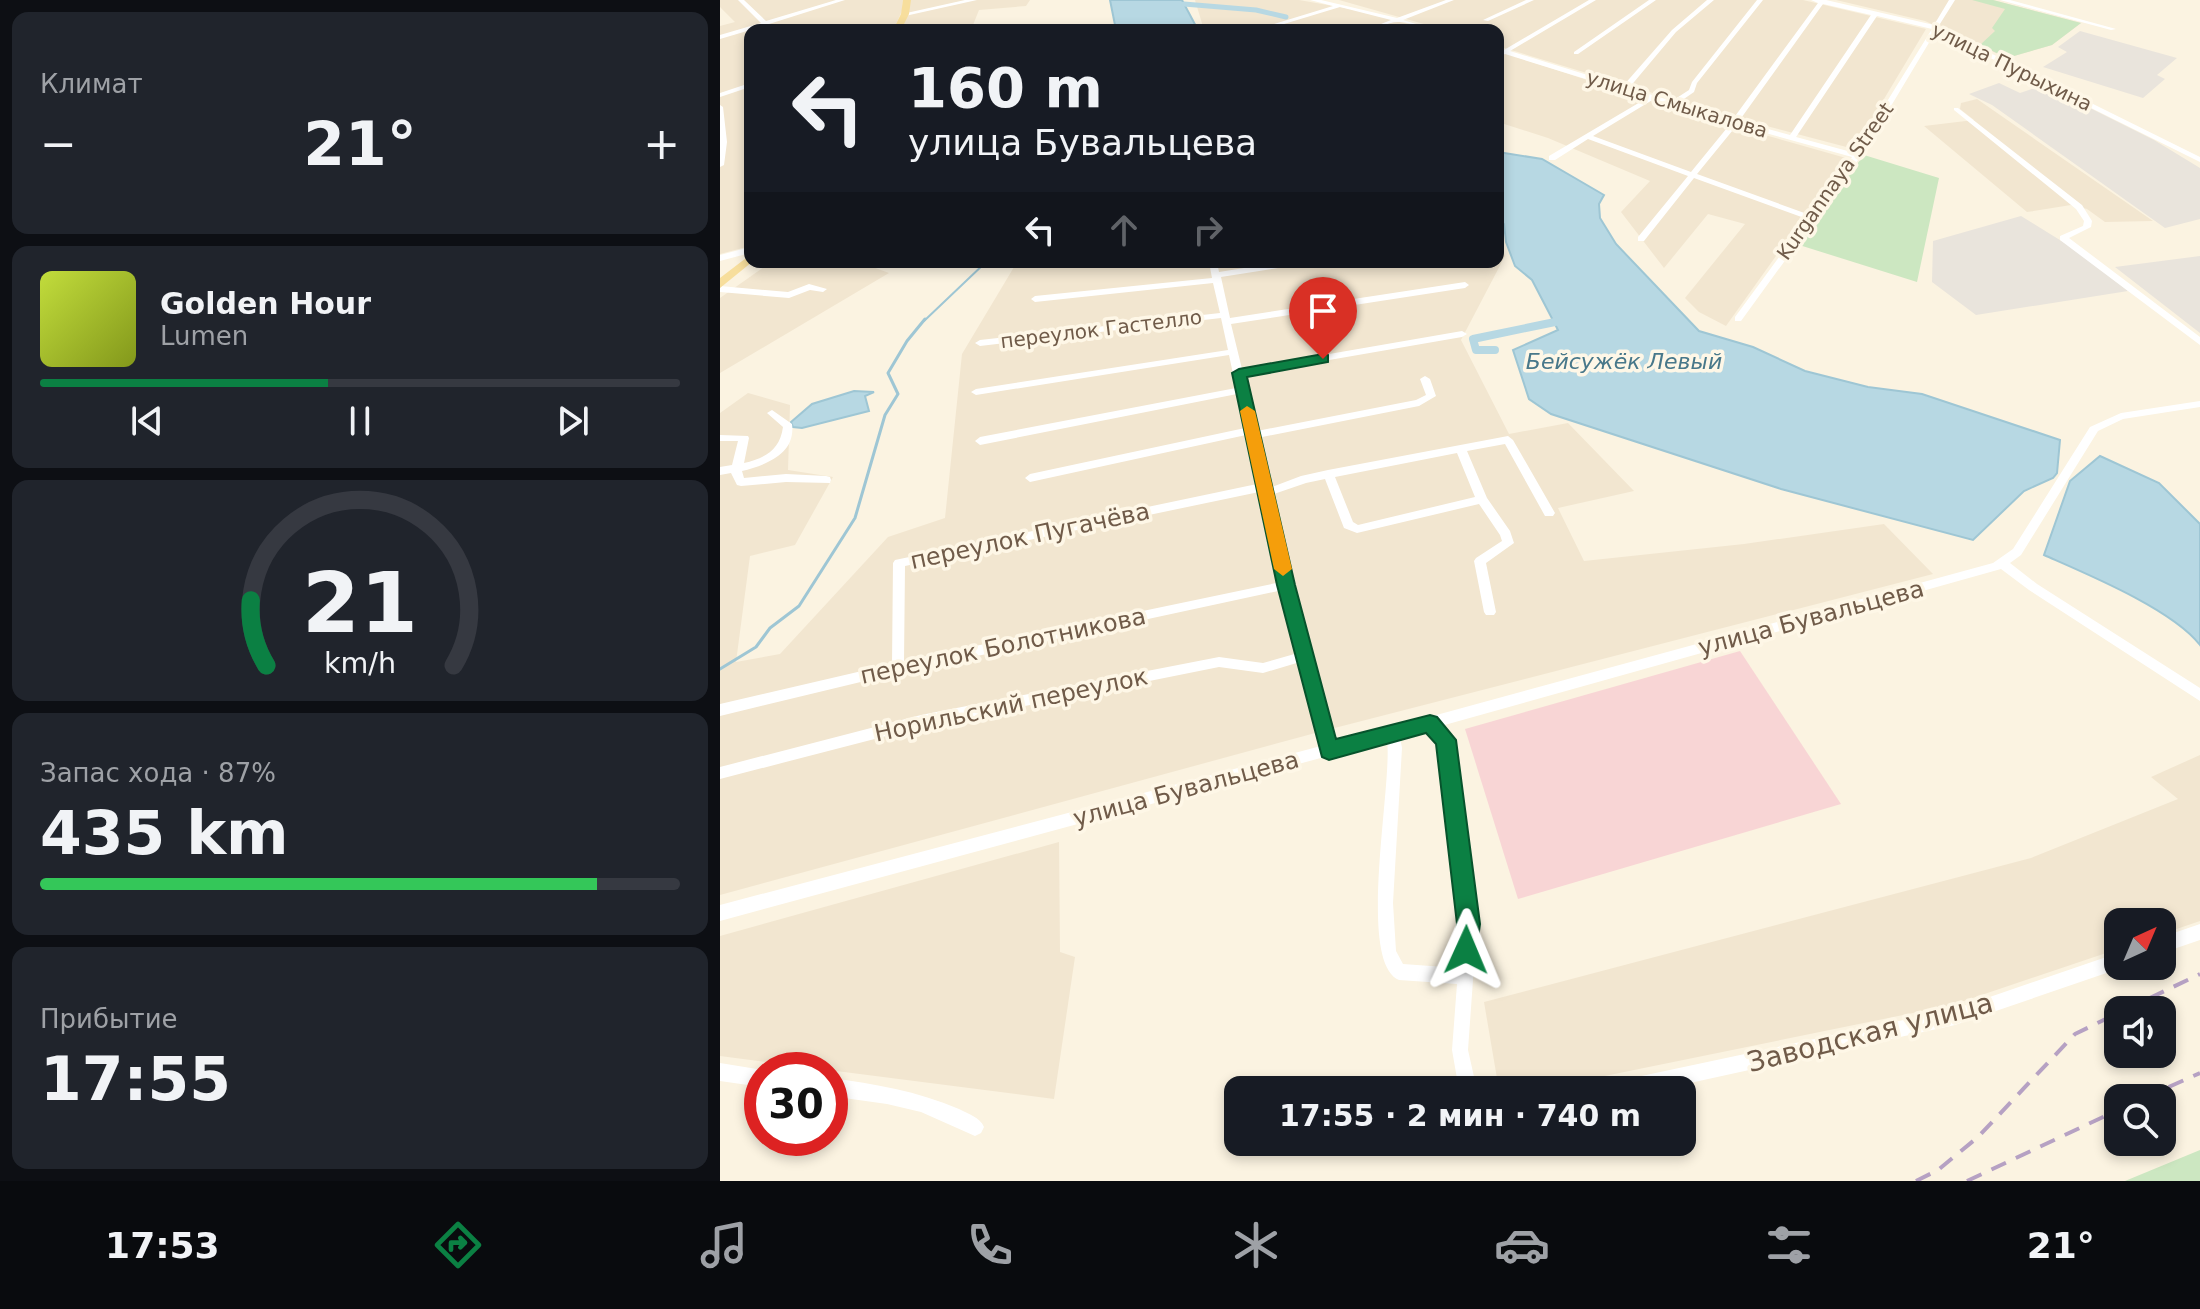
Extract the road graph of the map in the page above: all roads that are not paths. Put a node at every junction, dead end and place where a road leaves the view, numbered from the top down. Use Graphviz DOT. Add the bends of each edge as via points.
graph roads {
  1 [pos="741,0"];
  2 [pos="842,0"];
  3 [pos="907,0"];
  4 [pos="974,0"];
  5 [pos="1319,0"];
  6 [pos="1451,0"];
  7 [pos="1531,0"];
  8 [pos="1593,0"];
  9 [pos="1637,0"];
  10 [pos="1711,0"];
  11 [pos="1760,0"];
  12 [pos="1952,0"];
  13 [pos="2003,0"];
  14 [pos="1819,1"];
  15 [pos="831,2"];
  16 [pos="1651,2"];
  17 [pos="1342,5"];
  18 [pos="905,14"];
  19 [pos="1875,14"];
  20 [pos="1398,19"];
  21 [pos="1486,20"];
  22 [pos="766,24"];
  23 [pos="777,24"];
  24 [pos="900,24"];
  25 [pos="1277,24"];
  26 [pos="1385,24"];
  27 [pos="1414,24"];
  28 [pos="1933,27"];
  29 [pos="2113,29"];
  30 [pos="744,32"];
  31 [pos="720,37"];
  32 [pos="1504,50"];
  33 [pos="1576,53"];
  34 [pos="1504,54"];
  35 [pos="744,87"];
  36 [pos="1625,88"];
  37 [pos="720,95"];
  38 [pos="1653,97"];
  39 [pos="1673,103"];
  40 [pos="720,107"];
  41 [pos="1956,109"];
  42 [pos="1735,122"];
  43 [pos="1589,137"];
  44 [pos="1792,138"];
  45 [pos="1857,156"];
  46 [pos="1552,158"];
  47 [pos="2200,160"];
  48 [pos="720,165"];
  49 [pos="1694,177"];
  50 [pos="1811,218"];
  51 [pos="1641,239"];
  52 [pos="744,252"];
  53 [pos="720,258"];
  54 [pos="744,264"];
  55 [pos="1214,268"];
  56 [pos="1264,268"];
  57 [pos="1215,277"];
  58 [pos="1465,285"];
  59 [pos="720,287"];
  60 [pos="823,289"];
  61 [pos="1035,299"];
  62 [pos="1224,319"];
  63 [pos="1738,319"];
  64 [pos="1462,334"];
  65 [pos="2200,342"];
  66 [pos="980,343"];
  67 [pos="1232,352"];
  68 [pos="1239,373"];
  69 [pos="1425,379"];
  70 [pos="1243,390"];
  71 [pos="976,392"];
  72 [pos="2200,404"];
  73 [pos="772,413"];
  74 [pos="1252,432"];
  75 [pos="720,438"];
  76 [pos="980,441"];
  77 [pos="1461,450"];
  78 [pos="737,468"];
  79 [pos="720,471"];
  80 [pos="1328,474"];
  81 [pos="1030,478"];
  82 [pos="826,480"];
  83 [pos="1264,490"];
  84 [pos="1482,499"];
  85 [pos="1549,513"];
  86 [pos="2002,563"];
  87 [pos="1286,585"];
  88 [pos="1490,612"];
  89 [pos="1304,656"];
  90 [pos="898,668"];
  91 [pos="2200,695"];
  92 [pos="720,710"];
  93 [pos="1430,723"];
  94 [pos="1393,733"];
  95 [pos="1329,751"];
  96 [pos="720,773"];
  97 [pos="720,913"];
  98 [pos="2200,932"];
  99 [pos="2176,940"];
  100 [pos="2104,966"];
  101 [pos="1464,976"];
  102 [pos="720,1072"];
  103 [pos="744,1075"];
  104 [pos="1465,1076"];
  105 [pos="1683,1076"];
  106 [pos="848,1089"];
  107 [pos="975,1127"];
  1 -- 22 [label="street"];
  2 -- 15 [label="street"];
  3 -- 18 [label="main road"];
  4 -- 18 [label="street"];
  5 -- 17 [label="street"];
  6 -- 20 [label="street"];
  7 -- 21 [label="street"];
  8 -- 32 [label="street"];
  9 -- 16 [label="street"];
  10 -- 36 [label="street" via="1674,31"];
  11 -- 39 [label="street" via="1692,91"];
  12 -- 28 [label="street, Kurgannaya Street"];
  13 -- 29 [label="street"];
  14 -- 19 [label="street, улица Пурыхина"];
  14 -- 42 [label="street"];
  15 -- 23 [label="street"];
  16 -- 33 [label="street"];
  17 -- 20 [label="street"];
  17 -- 25 [label="street"];
  18 -- 24 [label="main road"];
  19 -- 28 [label="street, улица Пурыхина"];
  19 -- 44 [label="street"];
  20 -- 26 [label="street"];
  20 -- 27 [label="street"];
  28 -- 45 [label="street, Kurgannaya Street"];
  28 -- 47 [label="street, улица Пурыхина"];
  30 -- 31 [label="street"];
  34 -- 36 [label="street, улица Смыкалова"];
  35 -- 37 [label="street"];
  36 -- 38 [label="street, улица Смыкалова"];
  38 -- 39 [label="street, улица Смыкалова"];
  38 -- 43 [label="street"];
  39 -- 42 [label="street, улица Смыкалова"];
  40 -- 48 [label="street"];
  41 -- 65 [label="street" via="2079,207 2087,227 2063,238"];
  42 -- 44 [label="street, улица Смыкалова"];
  42 -- 49 [label="street"];
  43 -- 46 [label="street"];
  43 -- 49 [label="street"];
  44 -- 45 [label="street, улица Смыкалова"];
  45 -- 50 [label="street, Kurgannaya Street"];
  49 -- 50 [label="street"];
  49 -- 51 [label="street"];
  50 -- 63 [label="street, Kurgannaya Street"];
  52 -- 53 [label="street"];
  54 -- 59 [label="main road"];
  55 -- 57 [label="street"];
  56 -- 57 [label="street"];
  57 -- 61 [label="street"];
  57 -- 62 [label="street"];
  58 -- 62 [label="street, переулок Гастелло"];
  59 -- 60 [label="street" via="789,295 809,287"];
  62 -- 66 [label="street, переулок Гастелло"];
  62 -- 67 [label="street"];
  64 -- 68 [label="street"];
  67 -- 68 [label="street"];
  67 -- 71 [label="street"];
  68 -- 70 [label="street"];
  69 -- 74 [label="street" via="1431,396 1419,403"];
  70 -- 74 [label="street"];
  70 -- 76 [label="street"];
  72 -- 86 [label="street, улица Бувальцева" via="2121,416 2094,429 2017,552"];
  73 -- 78 [label="street" via="788,426 783,446 773,456"];
  74 -- 81 [label="street"];
  74 -- 83 [label="street"];
  75 -- 78 [label="street" via="744,438"];
  77 -- 80 [label="street"];
  77 -- 84 [label="street"];
  77 -- 85 [label="street" via="1508,440"];
  78 -- 79 [label="street"];
  78 -- 82 [label="street" via="741,482"];
  80 -- 83 [label="street"];
  80 -- 84 [label="street" via="1348,525 1357,529"];
  83 -- 87 [label="street"];
  83 -- 90 [label="street, переулок Пугачёва" via="899,563"];
  84 -- 88 [label="street" via="1508,543 1480,561"];
  86 -- 91 [label="street"];
  86 -- 93 [label="street, улица Бувальцева"];
  87 -- 89 [label="street"];
  87 -- 90 [label="street, переулок Болотникова"];
  89 -- 95 [label="street"];
  89 -- 96 [label="street, Норильский переулок" via="1263,668 1219,662 1020,701"];
  90 -- 92 [label="street, переулок Болотникова"];
  93 -- 94 [label="street, улица Бувальцева"];
  93 -- 101 [label="street" via="1446,740 1469,924"];
  94 -- 95 [label="street, улица Бувальцева"];
  94 -- 101 [label="street" via="1385,903 1388,953 1399,972"];
  95 -- 97 [label="street, улица Бувальцева"];
  98 -- 99 [label="street"];
  100 -- 105 [label="street, Заводская улица" via="1955,1017"];
  101 -- 104 [label="street" via="1460,1050"];
  102 -- 103 [label="street"];
  106 -- 107 [label="street" via="906,1097"];
}
